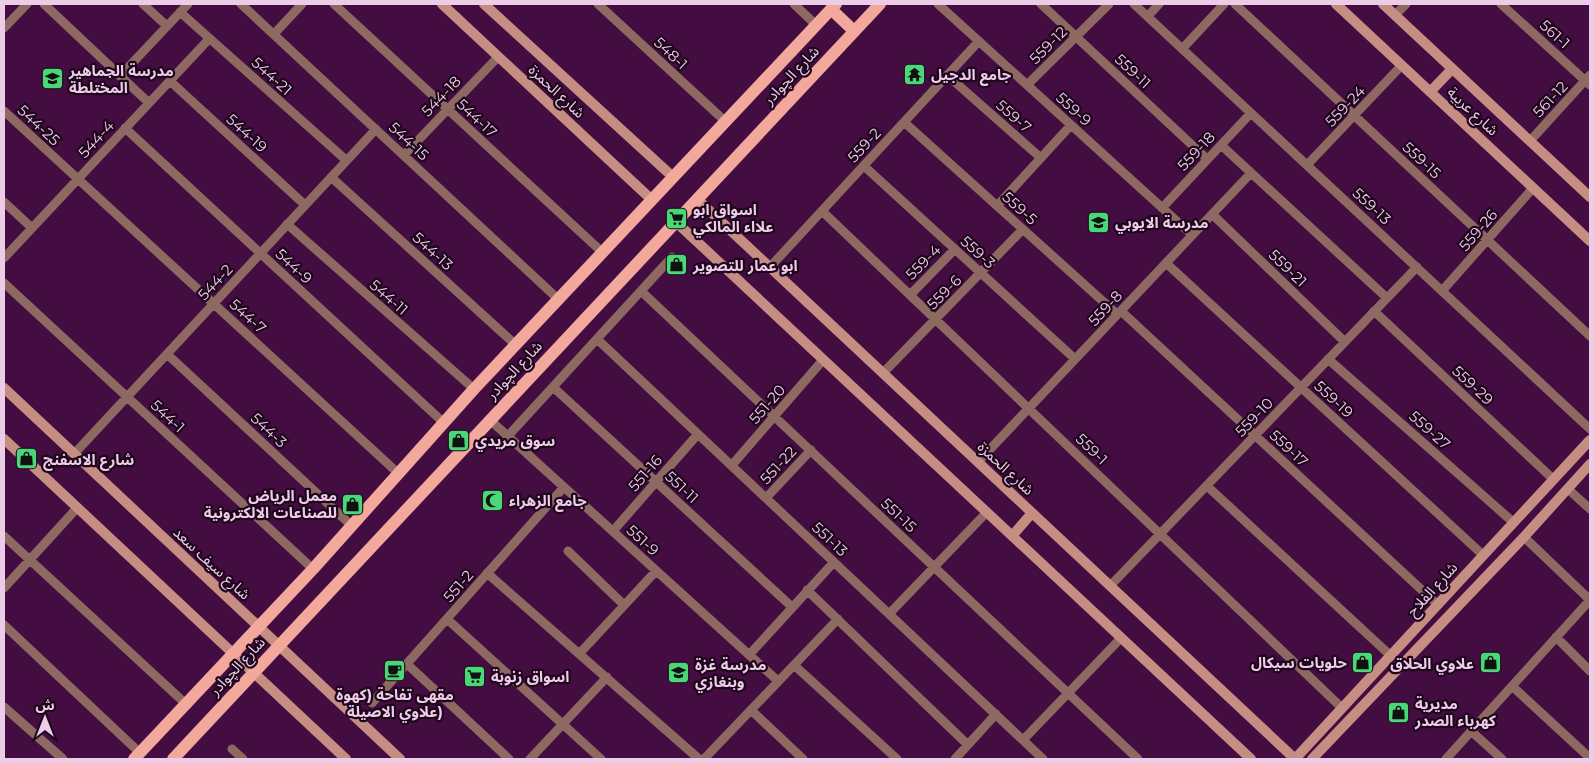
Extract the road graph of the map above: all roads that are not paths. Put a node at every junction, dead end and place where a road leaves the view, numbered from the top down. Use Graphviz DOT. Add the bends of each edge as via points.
graph roads {
  1 [pos="27,4"];
  2 [pos="44,4"];
  3 [pos="144,4"];
  4 [pos="188,4"];
  5 [pos="241,4"];
  6 [pos="302,4"];
  7 [pos="334,4"];
  8 [pos="442,4"];
  9 [pos="486,4"];
  10 [pos="598,4"];
  11 [pos="794,4"];
  12 [pos="880,4"];
  13 [pos="938,4"];
  14 [pos="1041,4"];
  15 [pos="1109,4"];
  16 [pos="1134,4"];
  17 [pos="1159,4"];
  18 [pos="1224,4"];
  19 [pos="1234,4"];
  20 [pos="1336,4"];
  21 [pos="1383,4"];
  22 [pos="1406,4"];
  23 [pos="1501,4"];
  24 [pos="833,6"];
  25 [pos="180,12"];
  26 [pos="1395,15"];
  27 [pos="1148,16"];
  28 [pos="816,25"];
  29 [pos="167,26"];
  30 [pos="4,28"];
  31 [pos="854,31"];
  32 [pos="274,34"];
  33 [pos="1076,36"];
  34 [pos="209,39"];
  35 [pos="979,41"];
  36 [pos="1182,49"];
  37 [pos="498,57"];
  38 [pos="1402,65"];
  39 [pos="1452,68"];
  40 [pos="120,76"];
  41 [pos="947,76"];
  42 [pos="1589,80"];
  43 [pos="170,81"];
  44 [pos="1027,85"];
  45 [pos="1430,92"];
  46 [pos="149,103"];
  47 [pos="447,109"];
  48 [pos="4,111"];
  49 [pos="1251,113"];
  50 [pos="1355,116"];
  51 [pos="726,122"];
  52 [pos="904,122"];
  53 [pos="1071,125"];
  54 [pos="125,128"];
  55 [pos="376,129"];
  56 [pos="1530,141"];
  57 [pos="1221,145"];
  58 [pos="404,155"];
  59 [pos="1041,158"];
  60 [pos="1207,159"];
  61 [pos="346,160"];
  62 [pos="1307,165"];
  63 [pos="864,166"];
  64 [pos="1252,173"];
  65 [pos="331,176"];
  66 [pos="673,177"];
  67 [pos="78,179"];
  68 [pos="1533,188"];
  69 [pos="1590,197"];
  70 [pos="697,199"];
  71 [pos="652,200"];
  72 [pos="4,202"];
  73 [pos="306,204"];
  74 [pos="997,206"];
  75 [pos="1162,208"];
  76 [pos="822,211"];
  77 [pos="1212,214"];
  78 [pos="676,222"];
  79 [pos="287,224"];
  80 [pos="32,228"];
  81 [pos="1023,230"];
  82 [pos="1192,235"];
  83 [pos="1488,240"];
  84 [pos="1590,241"];
  85 [pos="955,249"];
  86 [pos="602,252"];
  87 [pos="260,253"];
  88 [pos="4,258"];
  89 [pos="672,258"];
  90 [pos="1166,263"];
  91 [pos="770,267"];
  92 [pos="1416,267"];
  93 [pos="981,274"];
  94 [pos="4,283"];
  95 [pos="642,291"];
  96 [pos="1442,291"];
  97 [pos="910,295"];
  98 [pos="1387,298"];
  99 [pos="558,299"];
  100 [pos="214,304"];
  101 [pos="1374,311"];
  102 [pos="1119,313"];
  103 [pos="936,320"];
  104 [pos="1590,336"];
  105 [pos="597,338"];
  106 [pos="1345,342"];
  107 [pos="516,345"];
  108 [pos="167,354"];
  109 [pos="1075,359"];
  110 [pos="1328,359"];
  111 [pos="823,360"];
  112 [pos="883,373"];
  113 [pos="553,387"];
  114 [pos="4,388"];
  115 [pos="1301,388"];
  116 [pos="474,389"];
  117 [pos="127,397"];
  118 [pos="1029,408"];
  119 [pos="774,416"];
  120 [pos="490,420"];
  121 [pos="444,423"];
  122 [pos="1590,429"];
  123 [pos="698,434"];
  124 [pos="1255,435"];
  125 [pos="508,436"];
  126 [pos="4,439"];
  127 [pos="1590,440"];
  128 [pos="810,450"];
  129 [pos="74,454"];
  130 [pos="978,462"];
  131 [pos="1590,464"];
  132 [pos="732,466"];
  133 [pos="399,474"];
  134 [pos="1553,479"];
  135 [pos="656,482"];
  136 [pos="1207,486"];
  137 [pos="564,487"];
  138 [pos="1568,489"];
  139 [pos="766,498"];
  140 [pos="77,508"];
  141 [pos="1590,509"];
  142 [pos="987,512"];
  143 [pos="1032,513"];
  144 [pos="1513,522"];
  145 [pos="352,526"];
  146 [pos="613,531"];
  147 [pos="1160,534"];
  148 [pos="4,536"];
  149 [pos="1012,536"];
  150 [pos="1524,537"];
  151 [pos="568,551"];
  152 [pos="1483,555"];
  153 [pos="30,560"];
  154 [pos="834,562"];
  155 [pos="934,567"];
  156 [pos="313,568"];
  157 [pos="656,571"];
  158 [pos="487,573"];
  159 [pos="1110,586"];
  160 [pos="4,588"];
  161 [pos="808,590"];
  162 [pos="1590,600"];
  163 [pos="624,605"];
  164 [pos="1438,605"];
  165 [pos="792,607"];
  166 [pos="889,614"];
  167 [pos="447,619"];
  168 [pos="838,619"];
  169 [pos="4,625"];
  170 [pos="258,627"];
  171 [pos="1556,637"];
  172 [pos="1121,638"];
  173 [pos="279,646"];
  174 [pos="580,653"];
  175 [pos="233,654"];
  176 [pos="749,654"];
  177 [pos="1390,656"];
  178 [pos="407,664"];
  179 [pos="794,665"];
  180 [pos="1590,671"];
  181 [pos="253,673"];
  182 [pos="607,677"];
  183 [pos="778,681"];
  184 [pos="1512,686"];
  185 [pos="1068,693"];
  186 [pos="372,703"];
  187 [pos="186,705"];
  188 [pos="4,707"];
  189 [pos="1342,708"];
  190 [pos="751,710"];
  191 [pos="996,714"];
  192 [pos="562,725"];
  193 [pos="1471,731"];
  194 [pos="1023,740"];
  195 [pos="968,745"];
  196 [pos="232,748"];
  197 [pos="137,756"];
  198 [pos="1590,758"];
  199 [pos="63,759"];
  200 [pos="173,759"];
  201 [pos="243,759"];
  202 [pos="346,759"];
  203 [pos="400,759"];
  204 [pos="509,759"];
  205 [pos="530,759"];
  206 [pos="601,759"];
  207 [pos="699,759"];
  208 [pos="704,759"];
  209 [pos="803,759"];
  210 [pos="896,759"];
  211 [pos="955,759"];
  212 [pos="1044,759"];
  213 [pos="1138,759"];
  214 [pos="1251,759"];
  215 [pos="1295,759"];
  216 [pos="1312,759"];
  217 [pos="1446,759"];
  218 [pos="1502,759"];
  1 -- 30 [label="street"];
  2 -- 40 [label="street"];
  3 -- 29 [label="street"];
  4 -- 25 [label="street"];
  5 -- 32 [label="street, 544-15"];
  6 -- 32 [label="street"];
  7 -- 47 [label="street, 544-17"];
  8 -- 37 [label="street, شارع الحمزة"];
  9 -- 66 [label="street, شارع الحمزة"];
  10 -- 51 [label="street, 548-1"];
  11 -- 28 [label="street"];
  12 -- 31 [label="main road, شارع الچوادر"];
  13 -- 35 [label="street, 559-9"];
  14 -- 33 [label="street, 559-11"];
  15 -- 33 [label="street, 559-12"];
  16 -- 27 [label="street, 559-13"];
  17 -- 27 [label="street"];
  18 -- 36 [label="street"];
  19 -- 50 [label="street, 559-15"];
  20 -- 38 [label="street, شارع عربية"];
  21 -- 26 [label="street, شارع عربية"];
  22 -- 26 [label="street"];
  23 -- 42 [label="street, 561-1"];
  24 -- 28 [label="main road, شارع الچوادر"];
  24 -- 31 [label="main road"];
  25 -- 29 [label="street"];
  25 -- 34 [label="street, 544-21"];
  26 -- 39 [label="street, شارع عربية"];
  27 -- 36 [label="street, 559-13"];
  28 -- 51 [label="main road, شارع الچوادر"];
  29 -- 40 [label="street"];
  31 -- 70 [label="main road, شارع الچوادر"];
  32 -- 55 [label="street, 544-15"];
  33 -- 44 [label="street, 559-12"];
  33 -- 60 [label="street, 559-11"];
  34 -- 43 [label="street, 544-4"];
  34 -- 61 [label="street, 544-21"];
  35 -- 41 [label="street, 559-2"];
  35 -- 44 [label="street, 559-9"];
  36 -- 49 [label="street, 559-13"];
  37 -- 47 [label="street, 544-18"];
  37 -- 71 [label="street, شارع الحمزة"];
  38 -- 45 [label="street, شارع عربية"];
  38 -- 50 [label="street, 559-24"];
  39 -- 45 [label="street"];
  39 -- 56 [label="street, شارع عربية"];
  40 -- 46 [label="street"];
  41 -- 52 [label="street, 559-2"];
  41 -- 59 [label="street, 559-7"];
  42 -- 56 [label="street, 561-12"];
  43 -- 46 [label="street, 544-4"];
  43 -- 73 [label="street, 544-19"];
  44 -- 53 [label="street, 559-9"];
  45 -- 68 [label="street, شارع عربية"];
  46 -- 54 [label="street, 544-4"];
  47 -- 58 [label="street, 544-18"];
  47 -- 86 [label="street, 544-17"];
  48 -- 67 [label="street, 544-25"];
  49 -- 57 [label="street, 559-18"];
  49 -- 62 [label="street, 559-13"];
  50 -- 62 [label="street, 559-24"];
  50 -- 83 [label="street, 559-15"];
  51 -- 66 [label="main road, شارع الچوادر"];
  52 -- 63 [label="street, 559-2"];
  52 -- 74 [label="street, 559-5"];
  53 -- 59 [label="street"];
  53 -- 75 [label="street, 559-9"];
  54 -- 67 [label="street, 544-4"];
  54 -- 87 [label="street, 544-9"];
  55 -- 58 [label="street, 544-15"];
  55 -- 61 [label="street, 544-2"];
  56 -- 69 [label="street, شارع عربية"];
  57 -- 60 [label="street, 559-18"];
  57 -- 64 [label="street"];
  58 -- 99 [label="street, 544-15"];
  59 -- 74 [label="street"];
  60 -- 75 [label="street, 559-18"];
  61 -- 65 [label="street, 544-2"];
  62 -- 92 [label="street, 559-13"];
  63 -- 76 [label="street, 559-2"];
  63 -- 85 [label="street, 559-3"];
  64 -- 77 [label="street, 559-8"];
  64 -- 98 [label="street"];
  65 -- 73 [label="street, 544-2"];
  65 -- 107 [label="street, 544-13"];
  66 -- 71 [label="main road, شارع الچوادر"];
  67 -- 80 [label="street, 544-4"];
  67 -- 100 [label="street, 544-7"];
  68 -- 83 [label="street, 559-26"];
  68 -- 84 [label="street, شارع عربية"];
  70 -- 78 [label="main road, شارع الچوادر"];
  70 -- 91 [label="street, شارع الحمزة"];
  71 -- 86 [label="main road, شارع الچوادر"];
  72 -- 80 [label="street"];
  73 -- 79 [label="street, 544-2"];
  74 -- 81 [label="street, 559-5"];
  75 -- 82 [label="street, 559-9"];
  76 -- 91 [label="street, 559-2"];
  76 -- 97 [label="street, 559-1"];
  77 -- 82 [label="street, 559-8"];
  77 -- 106 [label="street, 559-21"];
  78 -- 111 [label="street"];
  78 -- 120 [label="main road, شارع الچوادر"];
  79 -- 87 [label="street, 544-2"];
  79 -- 116 [label="street, 544-11"];
  80 -- 88 [label="street, 544-4"];
  81 -- 93 [label="street, 559-6"];
  81 -- 102 [label="street, 559-5"];
  82 -- 90 [label="street, 559-8"];
  83 -- 96 [label="street, 559-26"];
  83 -- 104 [label="street, 559-15"];
  85 -- 93 [label="street, 559-3"];
  85 -- 97 [label="street, 559-4"];
  86 -- 99 [label="main road, شارع الچوادر"];
  87 -- 100 [label="street, 544-2"];
  87 -- 121 [label="street, 544-9"];
  89 -- 95 [label="street"];
  90 -- 102 [label="street, 559-8"];
  90 -- 115 [label="street, 559-19"];
  91 -- 112 [label="street, شارع الحمزة"];
  92 -- 96 [label="street, 559-13"];
  92 -- 98 [label="street, 559-10"];
  93 -- 103 [label="street, 559-6"];
  93 -- 109 [label="street, 559-3"];
  94 -- 117 [label="street, 544-1"];
  95 -- 105 [label="street"];
  95 -- 119 [label="street, 551-15"];
  96 -- 122 [label="street, 559-13"];
  97 -- 103 [label="street, 559-1"];
  98 -- 101 [label="street, 559-10"];
  99 -- 107 [label="main road, شارع الچوادر"];
  100 -- 108 [label="street, 544-2"];
  100 -- 133 [label="street, 544-7"];
  101 -- 106 [label="street, 559-10"];
  101 -- 134 [label="street, 559-29"];
  102 -- 109 [label="street, 559-8"];
  102 -- 124 [label="street, 559-17"];
  103 -- 112 [label="street, 559-6"];
  103 -- 118 [label="street, 559-1"];
  105 -- 113 [label="street"];
  105 -- 123 [label="street, 551-13"];
  106 -- 110 [label="street, 559-10"];
  107 -- 116 [label="main road, شارع الچوادر"];
  108 -- 117 [label="street, 544-2"];
  108 -- 145 [label="street, 544-3"];
  109 -- 118 [label="street, 559-8"];
  110 -- 115 [label="street, 559-10"];
  110 -- 144 [label="street, 559-27"];
  111 -- 119 [label="street, 551-20"];
  111 -- 142 [label="street"];
  112 -- 130 [label="street, شارع الحمزة"];
  113 -- 125 [label="street"];
  113 -- 135 [label="street, 551-11"];
  114 -- 129 [label="street, شارع سيف سعد"];
  115 -- 124 [label="street, 559-10"];
  115 -- 152 [label="street, 559-19"];
  116 -- 121 [label="main road, شارع الچوادر"];
  117 -- 129 [label="street, 544-2"];
  117 -- 156 [label="street, 544-1"];
  118 -- 130 [label="street, 559-8"];
  118 -- 147 [label="street, 559-1"];
  119 -- 128 [label="street, 551-15"];
  119 -- 132 [label="street, 551-20"];
  120 -- 125 [label="street, 551-9"];
  120 -- 173 [label="main road, شارع الچوادر"];
  121 -- 133 [label="main road, شارع الچوادر"];
  123 -- 132 [label="street, 551-13"];
  123 -- 135 [label="street, 551-16"];
  124 -- 136 [label="street, 559-10"];
  124 -- 164 [label="street, 559-17"];
  125 -- 137 [label="street, 551-9"];
  126 -- 140 [label="street"];
  127 -- 134 [label="street, شارع الفلاح"];
  128 -- 139 [label="street, 551-22"];
  128 -- 155 [label="street, 551-15"];
  129 -- 170 [label="street, شارع سيف سعد"];
  130 -- 143 [label="street, شارع الحمزة"];
  131 -- 138 [label="street, شارع الفلاح"];
  132 -- 139 [label="street, 551-13"];
  133 -- 145 [label="main road, شارع الچوادر"];
  134 -- 144 [label="street, شارع الفلاح"];
  135 -- 146 [label="street, 551-16"];
  135 -- 165 [label="street, 551-11"];
  136 -- 147 [label="street, 559-10"];
  136 -- 177 [label="street"];
  137 -- 146 [label="street, 551-9"];
  137 -- 158 [label="street, 551-2"];
  138 -- 141 [label="street"];
  138 -- 150 [label="street, شارع الفلاح"];
  139 -- 154 [label="street, 551-13"];
  140 -- 153 [label="street"];
  140 -- 175 [label="street"];
  142 -- 149 [label="street"];
  142 -- 155 [label="street"];
  143 -- 149 [label="street"];
  143 -- 159 [label="street, شارع الحمزة"];
  144 -- 152 [label="street, شارع الفلاح"];
  145 -- 156 [label="main road, شارع الچوادر"];
  146 -- 157 [label="street, 551-9"];
  147 -- 159 [label="street, 559-10"];
  147 -- 189 [label="street, 559-1"];
  148 -- 153 [label="street"];
  149 -- 172 [label="street"];
  150 -- 162 [label="street"];
  150 -- 216 [label="street, شارع الفلاح"];
  151 -- 163 [label="street"];
  152 -- 164 [label="street, شارع الفلاح"];
  153 -- 160 [label="street"];
  153 -- 187 [label="street"];
  154 -- 161 [label="street"];
  154 -- 166 [label="street, 551-13"];
  155 -- 166 [label="street"];
  155 -- 185 [label="street, 551-15"];
  156 -- 170 [label="main road, شارع الچوادر"];
  157 -- 163 [label="street"];
  157 -- 176 [label="street, 551-9"];
  158 -- 167 [label="street, 551-2"];
  158 -- 174 [label="street"];
  159 -- 215 [label="street, شارع الحمزة"];
  161 -- 165 [label="street"];
  161 -- 168 [label="street"];
  162 -- 171 [label="street"];
  163 -- 174 [label="street"];
  164 -- 177 [label="street, شارع الفلاح"];
  165 -- 176 [label="street"];
  166 -- 191 [label="street, 551-13"];
  167 -- 178 [label="street, 551-2"];
  167 -- 192 [label="street"];
  168 -- 179 [label="street"];
  168 -- 195 [label="street"];
  169 -- 197 [label="street"];
  170 -- 173 [label="street, شارع سيف سعد"];
  170 -- 175 [label="main road, شارع الچوادر"];
  171 -- 180 [label="street"];
  171 -- 184 [label="street"];
  172 -- 185 [label="street"];
  172 -- 214 [label="street"];
  173 -- 181 [label="main road, شارع الچوادر"];
  173 -- 203 [label="street, شارع سيف سعد"];
  174 -- 182 [label="street"];
  175 -- 181 [label="street"];
  175 -- 187 [label="main road, شارع الچوادر"];
  176 -- 183 [label="street, 551-9"];
  177 -- 189 [label="street, شارع الفلاح"];
  178 -- 186 [label="street, 551-2"];
  178 -- 204 [label="street"];
  179 -- 183 [label="street"];
  179 -- 210 [label="street"];
  181 -- 200 [label="main road, شارع الچوادر"];
  181 -- 202 [label="street"];
  182 -- 192 [label="street"];
  182 -- 207 [label="street"];
  183 -- 190 [label="street"];
  184 -- 193 [label="street"];
  184 -- 198 [label="street"];
  185 -- 194 [label="street"];
  185 -- 213 [label="street, 551-15"];
  187 -- 197 [label="main road, شارع الچوادر"];
  188 -- 199 [label="street"];
  189 -- 215 [label="street, شارع الفلاح"];
  190 -- 208 [label="street"];
  190 -- 209 [label="street"];
  191 -- 194 [label="street, 551-13"];
  191 -- 195 [label="street"];
  192 -- 205 [label="street"];
  192 -- 206 [label="street"];
  193 -- 217 [label="street"];
  193 -- 218 [label="street"];
  194 -- 212 [label="street, 551-13"];
  195 -- 211 [label="street"];
  196 -- 201 [label="street"];
}
